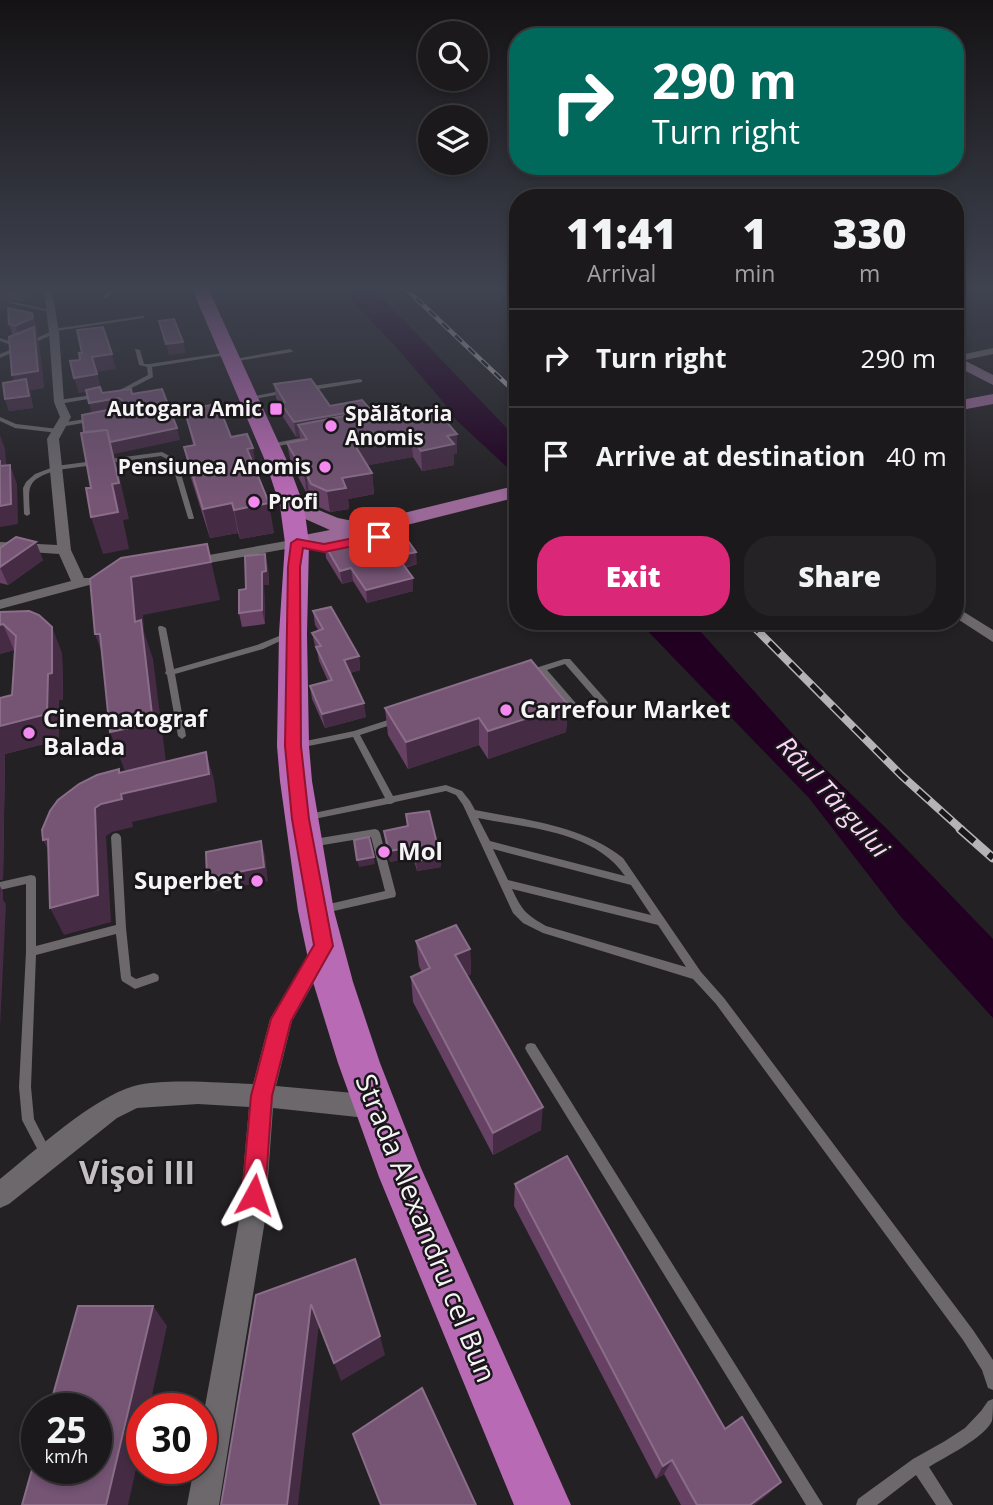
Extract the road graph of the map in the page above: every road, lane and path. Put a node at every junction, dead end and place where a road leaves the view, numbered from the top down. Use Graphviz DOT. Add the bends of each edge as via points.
graph roads {
  1 [pos="55,356"];
  2 [pos="139,356"];
  3 [pos="238,356"];
  4 [pos="230,357"];
  5 [pos="964,365"];
  6 [pos="149,366"];
  7 [pos="360,381"];
  8 [pos="993,381"];
  9 [pos="248,398"];
  10 [pos="990,400"];
  11 [pos="58,402"];
  12 [pos="964,405"];
  13 [pos="0,419"];
  14 [pos="100,419"];
  15 [pos="62,427"];
  16 [pos="320,437"];
  17 [pos="270,446"];
  18 [pos="55,468"];
  19 [pos="509,493"];
  20 [pos="292,506"];
  21 [pos="27,514"];
  22 [pos="191,518"];
  23 [pos="375,527"];
  24 [pos="297,543"];
  25 [pos="347,544"];
  26 [pos="0,546"];
  27 [pos="64,550"];
  28 [pos="169,566"];
  29 [pos="105,578"];
  30 [pos="79,582"];
  31 [pos="0,605"];
  32 [pos="964,617"];
  33 [pos="162,628"];
  34 [pos="293,634"];
  35 [pos="993,637"];
  36 [pos="542,669"];
  37 [pos="169,673"];
  38 [pos="517,678"];
  39 [pos="405,717"];
  40 [pos="355,734"];
  41 [pos="182,736"];
  42 [pos="293,746"];
  43 [pos="391,801"];
  44 [pos="473,813"];
  45 [pos="303,832"];
  46 [pos="116,838"];
  47 [pos="487,844"];
  48 [pos="634,882"];
  49 [pos="505,883"];
  50 [pos="0,887"];
  51 [pos="661,922"];
  52 [pos="121,928"];
  53 [pos="320,929"];
  54 [pos="31,952"];
  55 [pos="696,975"];
  56 [pos="154,978"];
  57 [pos="531,1048"];
  58 [pos="262,1096"];
  59 [pos="376,1107"];
  60 [pos="48,1157"];
  61 [pos="0,1195"];
  62 [pos="993,1383"];
  63 [pos="993,1406"];
  64 [pos="918,1464"];
  65 [pos="203,1505"];
  66 [pos="543,1505"];
  67 [pos="815,1505"];
  68 [pos="864,1505"];
  69 [pos="945,1505"];
  1 -- 11 [label="street"];
  2 -- 6 [label="lane" via="142,365"];
  3 -- 4 [label="lane"];
  4 -- 6 [label="lane"];
  4 -- 9 [label="highway, Strada Alexandru cel Bun"];
  5 -- 8 [label="street"];
  6 -- 11 [label="lane" via="150,376 128,389"];
  7 -- 9 [label="lane"];
  9 -- 17 [label="highway, Strada Alexandru cel Bun"];
  10 -- 12 [label="main road"];
  11 -- 15 [label="street" via="65,409"];
  13 -- 15 [label="lane" via="15,426"];
  14 -- 15 [label="lane"];
  15 -- 18 [label="street" via="53,439"];
  16 -- 17 [label="lane"];
  17 -- 20 [label="highway, Strada Alexandru cel Bun"];
  18 -- 21 [label="lane" via="26,485"];
  18 -- 22 [label="lane" via="170,456"];
  18 -- 27 [label="street"];
  19 -- 23 [label="main road"];
  20 -- 23 [label="main road" via="333,524"];
  20 -- 24 [label="highway, Strada Alexandru cel Bun"];
  23 -- 24 [label="main road"];
  24 -- 25 [label="lane" via="324,548"];
  24 -- 28 [label="street"];
  24 -- 34 [label="highway, Strada Alexandru cel Bun"];
  26 -- 27 [label="street"];
  27 -- 30 [label="street"];
  29 -- 30 [label="street"];
  30 -- 31 [label="street"];
  32 -- 35 [label="street"];
  33 -- 37 [label="lane"];
  34 -- 37 [label="lane"];
  34 -- 42 [label="highway, Strada Alexandru cel Bun"];
  36 -- 36 [label="lane" via="578,712 604,703 567,661"];
  36 -- 38 [label="lane"];
  37 -- 41 [label="lane"];
  39 -- 40 [label="lane"];
  40 -- 42 [label="lane"];
  40 -- 43 [label="lane"];
  42 -- 45 [label="highway, Strada Alexandru cel Bun"];
  43 -- 44 [label="lane" via="446,788 459,793"];
  43 -- 45 [label="lane"];
  44 -- 47 [label="lane"];
  44 -- 48 [label="lane" via="607,848"];
  45 -- 53 [label="highway, Strada Alexandru cel Bun"];
  45 -- 53 [label="lane" via="375,833 391,894"];
  46 -- 52 [label="lane"];
  47 -- 48 [label="lane"];
  47 -- 49 [label="lane"];
  48 -- 51 [label="lane"];
  49 -- 51 [label="lane"];
  49 -- 55 [label="lane" via="517,910 543,929"];
  50 -- 54 [label="lane" via="31,879"];
  51 -- 55 [label="lane"];
  52 -- 54 [label="lane"];
  52 -- 56 [label="lane" via="126,978 135,984"];
  53 -- 58 [label="street" via="281,1019"];
  53 -- 59 [label="highway, Strada Alexandru cel Bun"];
  54 -- 60 [label="lane" via="28,1119"];
  55 -- 62 [label="lane" via="968,1335 989,1367"];
  57 -- 67 [label="lane"];
  58 -- 59 [label="street"];
  58 -- 60 [label="street" via="198,1093 135,1097 108,1110"];
  58 -- 65 [label="street" via="252,1220"];
  59 -- 66 [label="highway, Strada Alexandru cel Bun" via="439,1267"];
  60 -- 61 [label="street"];
  63 -- 64 [label="lane" via="985,1421 960,1441"];
  64 -- 68 [label="lane"];
  64 -- 69 [label="lane"];
}
